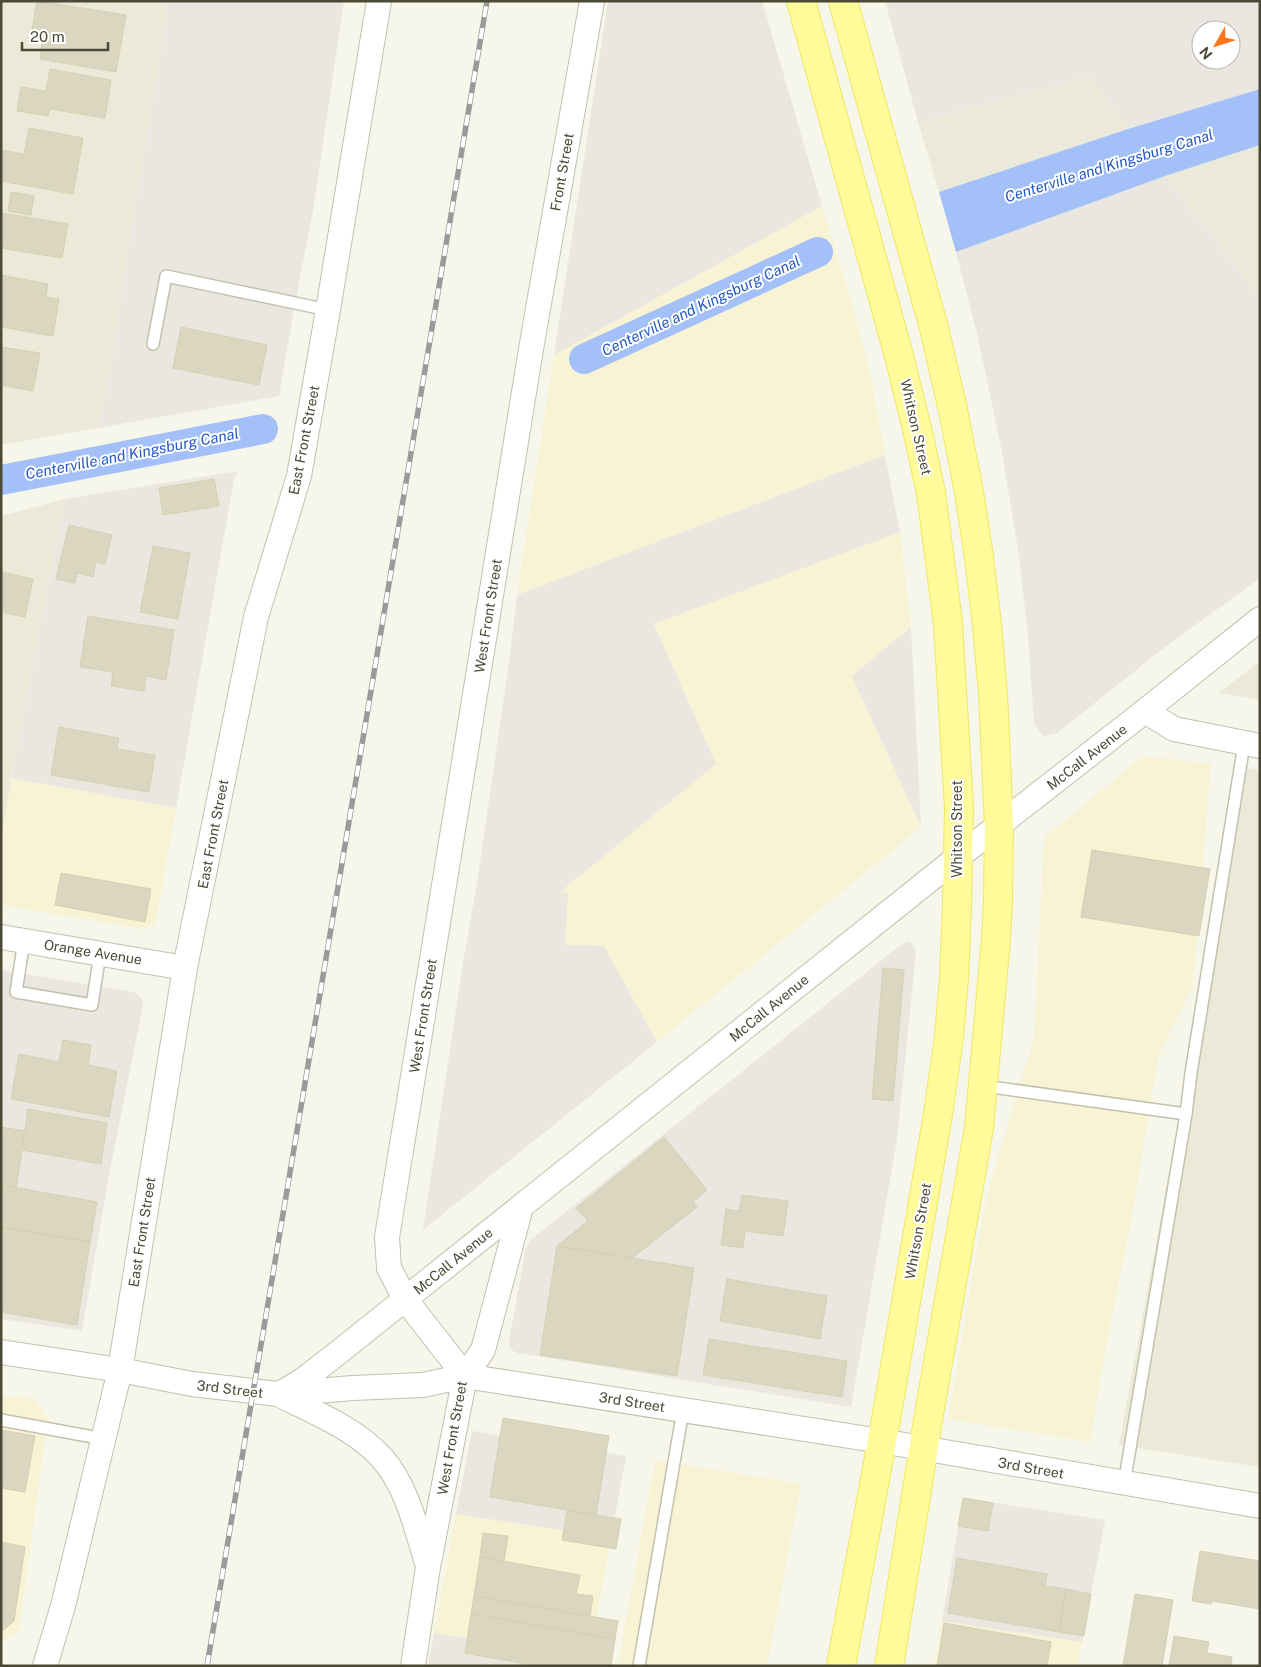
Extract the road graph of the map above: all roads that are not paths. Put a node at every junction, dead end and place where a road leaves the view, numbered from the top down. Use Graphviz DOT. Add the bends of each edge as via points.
graph roads {
  1 [pos="379,1"];
  2 [pos="592,1"];
  3 [pos="801,1"];
  4 [pos="844,1"];
  5 [pos="328,310"];
  6 [pos="532,342"];
  7 [pos="153,344"];
  8 [pos="1260,619"];
  9 [pos="1145,712"];
  10 [pos="1252,745"];
  11 [pos="999,825"];
  12 [pos="958,857"];
  13 [pos="1,937"];
  14 [pos="24,941"];
  15 [pos="100,954"];
  16 [pos="186,968"];
  17 [pos="984,1086"];
  18 [pos="1186,1114"];
  19 [pos="521,1206"];
  20 [pos="405,1299"];
  21 [pos="1,1352"];
  22 [pos="120,1370"];
  23 [pos="465,1376"];
  24 [pos="278,1394"];
  25 [pos="682,1410"];
  26 [pos="1,1420"];
  27 [pos="104,1438"];
  28 [pos="881,1441"];
  29 [pos="925,1448"];
  30 [pos="1124,1484"];
  31 [pos="1260,1506"];
  32 [pos="428,1567"];
  33 [pos="45,1666"];
  34 [pos="413,1666"];
  35 [pos="639,1666"];
  36 [pos="842,1666"];
  37 [pos="889,1666"];
  1 -- 5 [label="street, East Front Street"];
  2 -- 6 [label="street, Front Street"];
  3 -- 12 [label="main road, Whitson Street" via="899,356 931,493 948,624 958,781"];
  4 -- 11 [label="main road" via="934,328 969,492 989,655"];
  5 -- 7 [label="lane" via="166,276"];
  5 -- 16 [label="street, East Front Street" via="298,476 256,617"];
  6 -- 20 [label="street, West Front Street" via="387,1237 389,1268"];
  8 -- 9 [label="street, McCall Avenue"];
  9 -- 10 [label="street" via="1174,729"];
  9 -- 11 [label="street, McCall Avenue"];
  10 -- 18 [label="lane"];
  11 -- 12 [label="street, McCall Avenue"];
  11 -- 17 [label="main road" via="998,902"];
  12 -- 19 [label="street, McCall Avenue"];
  12 -- 28 [label="main road, Whitson Street" via="949,1037"];
  13 -- 14 [label="street, Orange Avenue"];
  14 -- 15 [label="street, Orange Avenue"];
  14 -- 15 [label="lane" via="16,992 92,1005"];
  15 -- 16 [label="street, Orange Avenue"];
  16 -- 22 [label="street, East Front Street"];
  17 -- 18 [label="lane"];
  17 -- 29 [label="main road"];
  18 -- 30 [label="lane"];
  19 -- 20 [label="street, McCall Avenue"];
  19 -- 23 [label="street" via="483,1350"];
  20 -- 23 [label="street, West Front Street"];
  20 -- 24 [label="street, McCall Avenue" via="303,1380"];
  21 -- 22 [label="street, 3rd Street"];
  22 -- 24 [label="street, 3rd Street" via="192,1384"];
  22 -- 27 [label="street, East Front Street"];
  23 -- 24 [label="street, 3rd Street" via="423,1385"];
  23 -- 25 [label="street, 3rd Street"];
  23 -- 32 [label="street, West Front Street"];
  24 -- 32 [label="street" via="352,1433 383,1459 398,1481"];
  25 -- 28 [label="street, 3rd Street"];
  25 -- 35 [label="lane"];
  26 -- 27 [label="lane"];
  27 -- 33 [label="street, East Front Street"];
  28 -- 29 [label="street, 3rd Street"];
  28 -- 36 [label="main road, Whitson Street"];
  29 -- 30 [label="street, 3rd Street"];
  29 -- 37 [label="main road"];
  30 -- 31 [label="street, 3rd Street"];
  32 -- 34 [label="street, West Front Street"];
}
